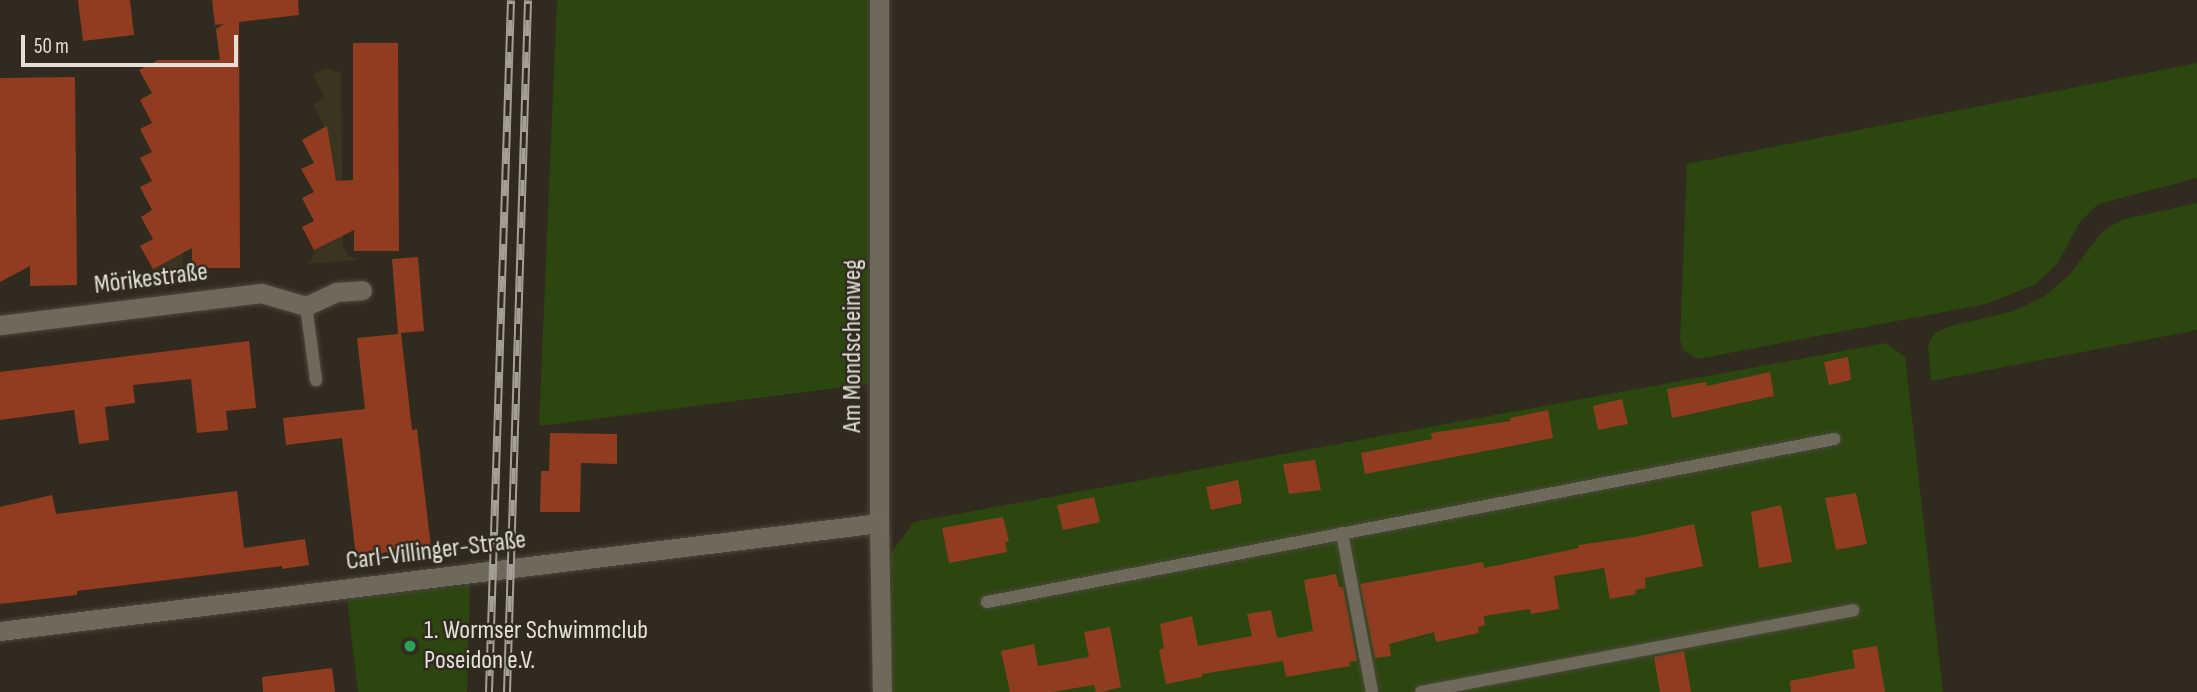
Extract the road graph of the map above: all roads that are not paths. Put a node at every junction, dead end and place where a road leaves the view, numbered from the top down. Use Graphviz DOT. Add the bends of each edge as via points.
graph roads {
  1 [pos="879,0"];
  2 [pos="362,290"];
  3 [pos="306,306"];
  4 [pos="0,325"];
  5 [pos="316,380"];
  6 [pos="1834,439"];
  7 [pos="879,523"];
  8 [pos="1342,533"];
  9 [pos="987,601"];
  10 [pos="1853,610"];
  11 [pos="0,631"];
  12 [pos="882,692"];
  13 [pos="1372,692"];
  14 [pos="1421,692"];
  1 -- 7 [label="street, Am Mondscheinweg"];
  2 -- 3 [label="street" via="336,292"];
  3 -- 4 [label="street, Mörikestraße" via="261,293"];
  3 -- 5 [label="lane"];
  6 -- 8 [label="lane"];
  7 -- 11 [label="street, Carl-Villinger-Straße" via="361,593"];
  7 -- 12 [label="street, Am Mondscheinweg"];
  8 -- 9 [label="lane"];
  8 -- 13 [label="lane"];
  10 -- 14 [label="lane"];
}
